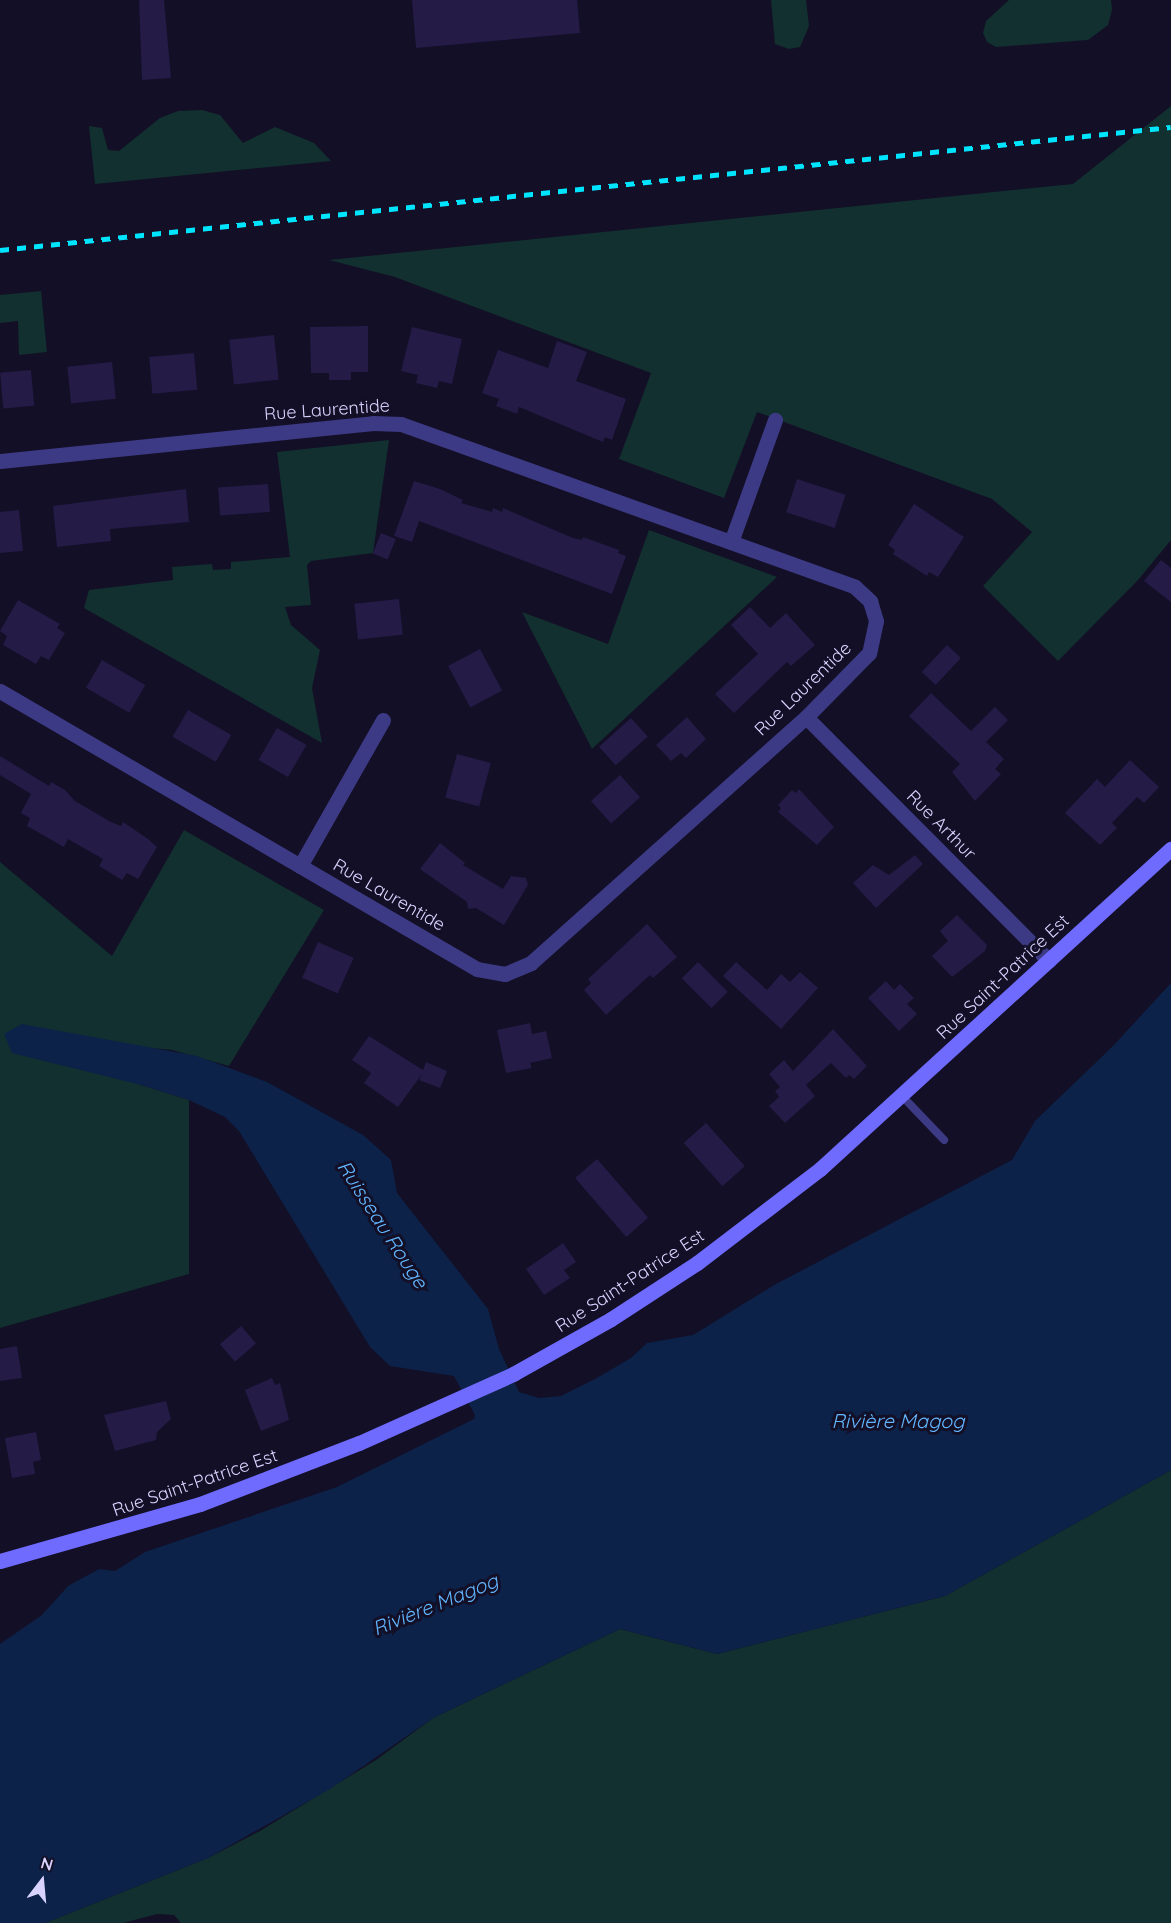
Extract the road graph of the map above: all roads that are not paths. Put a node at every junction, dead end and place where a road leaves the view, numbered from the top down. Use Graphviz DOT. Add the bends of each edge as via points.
graph roads {
  1 [pos="775,420"];
  2 [pos="0,461"];
  3 [pos="731,542"];
  4 [pos="0,691"];
  5 [pos="806,717"];
  6 [pos="383,720"];
  7 [pos="1171,849"];
  8 [pos="300,866"];
  9 [pos="1048,962"];
  10 [pos="902,1096"];
  11 [pos="944,1140"];
  12 [pos="0,1561"];
  1 -- 3 [label="street"];
  2 -- 3 [label="street, Rue Laurentide" via="392,423"];
  3 -- 5 [label="street, Rue Laurentide" via="855,587 874,610 876,632 869,653"];
  4 -- 8 [label="street, Rue Laurentide"];
  5 -- 8 [label="street, Rue Laurentide" via="531,963 514,972 495,974 477,969"];
  5 -- 9 [label="street, Rue Arthur"];
  6 -- 8 [label="street"];
  7 -- 9 [label="street, Rue Saint-Patrice Est"];
  9 -- 10 [label="street, Rue Saint-Patrice Est"];
  10 -- 11 [label="lane"];
  10 -- 12 [label="street, Rue Saint-Patrice Est" via="812,1176 698,1263 601,1325 513,1374 462,1399 200,1504"];
}
